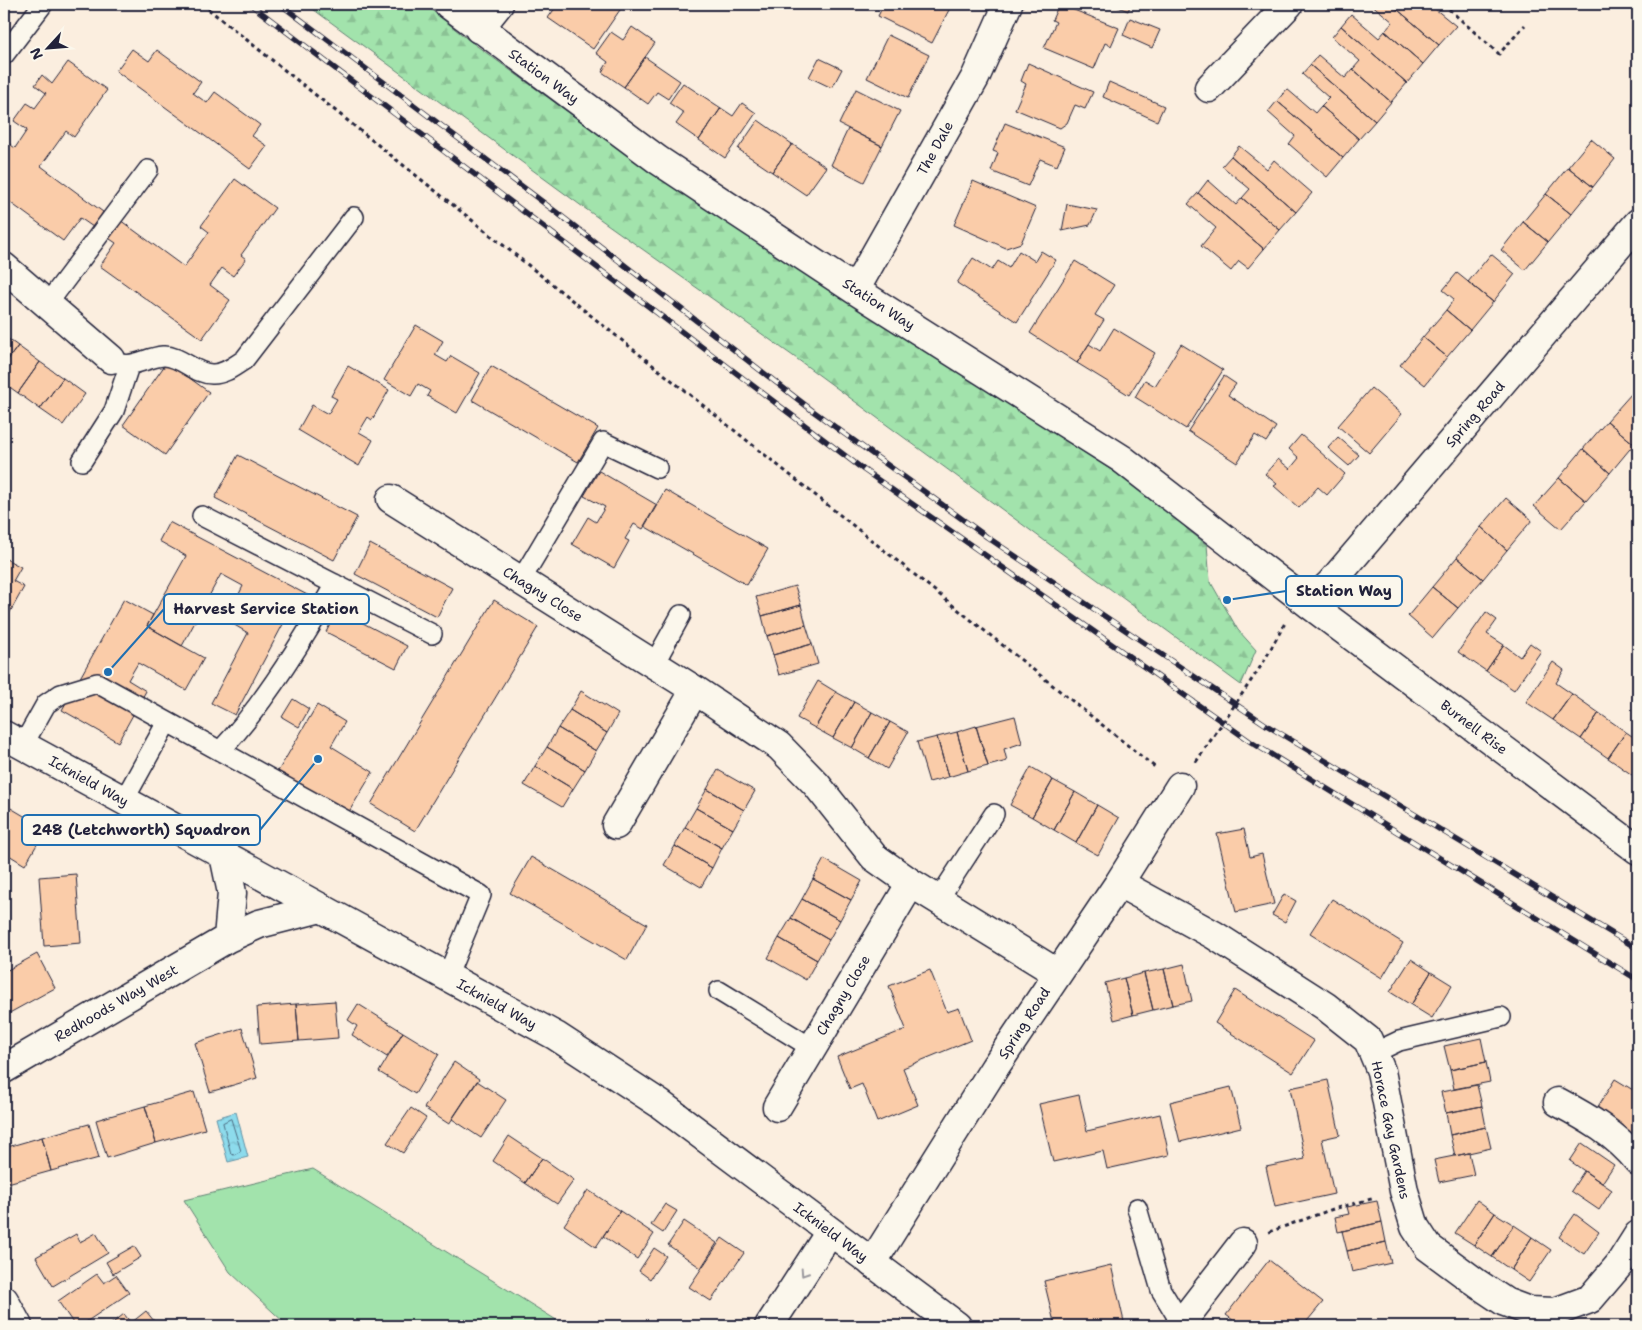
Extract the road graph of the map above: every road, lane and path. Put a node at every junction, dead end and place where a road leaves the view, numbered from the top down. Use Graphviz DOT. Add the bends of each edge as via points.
graph roads {
  1 [pos="43,4"];
  2 [pos="202,4"];
  3 [pos="448,4"];
  4 [pos="499,4"];
  5 [pos="1008,4"];
  6 [pos="1289,4"];
  7 [pos="1443,4"];
  8 [pos="1525,24"];
  9 [pos="479,29"];
  10 [pos="4,55"];
  11 [pos="1209,88"];
  12 [pos="148,170"];
  13 [pos="354,217"];
  14 [pos="1638,223"];
  15 [pos="4,267"];
  16 [pos="855,290"];
  17 [pos="48,303"];
  18 [pos="120,362"];
  19 [pos="82,461"];
  20 [pos="657,468"];
  21 [pos="391,499"];
  22 [pos="202,516"];
  23 [pos="521,580"];
  24 [pos="335,584"];
  25 [pos="1309,604"];
  26 [pos="681,615"];
  27 [pos="432,634"];
  28 [pos="654,664"];
  29 [pos="695,690"];
  30 [pos="168,722"];
  31 [pos="13,740"];
  32 [pos="220,751"];
  33 [pos="1180,786"];
  34 [pos="124,800"];
  35 [pos="994,814"];
  36 [pos="616,825"];
  37 [pos="1637,848"];
  38 [pos="224,855"];
  39 [pos="911,883"];
  40 [pos="1119,883"];
  41 [pos="938,900"];
  42 [pos="321,908"];
  43 [pos="228,938"];
  44 [pos="1057,973"];
  45 [pos="447,977"];
  46 [pos="719,991"];
  47 [pos="1501,1017"];
  48 [pos="812,1048"];
  49 [pos="1374,1053"];
  50 [pos="4,1069"];
  51 [pos="1558,1102"];
  52 [pos="776,1107"];
  53 [pos="1638,1160"];
  54 [pos="1404,1191"];
  55 [pos="1137,1208"];
  56 [pos="830,1232"];
  57 [pos="1638,1235"];
  58 [pos="1243,1243"];
  59 [pos="872,1263"];
  60 [pos="4,1300"];
  61 [pos="1180,1325"];
  62 [pos="18,1326"];
  63 [pos="769,1326"];
  64 [pos="957,1326"];
  1 -- 10 [label="lane"];
  2 -- 33 [label="path"];
  3 -- 9 [label="street, Station Way"];
  4 -- 9 [label="street"];
  5 -- 16 [label="street, The Dale" via="975,78"];
  6 -- 11 [label="street"];
  7 -- 8 [label="path" via="1499,54"];
  9 -- 16 [label="street, Station Way" via="658,160"];
  12 -- 17 [label="lane"];
  13 -- 18 [label="lane" via="244,360 223,374 199,372 164,356"];
  14 -- 25 [label="street, Spring Road" via="1330,584"];
  15 -- 17 [label="street"];
  16 -- 25 [label="street, Station Way" via="1122,459"];
  17 -- 18 [label="street"];
  18 -- 19 [label="lane" via="114,412"];
  20 -- 23 [label="lane" via="603,442"];
  21 -- 23 [label="street, Chagny Close"];
  22 -- 24 [label="lane"];
  23 -- 28 [label="street, Chagny Close"];
  24 -- 27 [label="lane"];
  24 -- 32 [label="lane" via="313,623 245,723"];
  25 -- 33 [label="path" via="1282,625 1263,663"];
  25 -- 37 [label="street, Burnell Rise"];
  26 -- 28 [label="lane"];
  28 -- 29 [label="street, Chagny Close"];
  29 -- 36 [label="street"];
  29 -- 39 [label="street, Chagny Close" via="779,746 816,784 874,857"];
  30 -- 31 [label="lane" via="97,683 61,694 46,704"];
  30 -- 32 [label="lane"];
  30 -- 34 [label="lane"];
  31 -- 34 [label="street, Icknield Way"];
  32 -- 45 [label="lane" via="481,895"];
  33 -- 40 [label="street, Spring Road"];
  34 -- 38 [label="street, Icknield Way"];
  35 -- 41 [label="lane"];
  38 -- 42 [label="street, Icknield Way"];
  38 -- 43 [label="street" via="232,892"];
  39 -- 41 [label="street, Chagny Close"];
  39 -- 48 [label="street, Chagny Close"];
  40 -- 44 [label="street, Spring Road"];
  40 -- 49 [label="street, Horace Gay Gardens" via="1214,935 1325,1006 1368,1040"];
  41 -- 44 [label="street, Chagny Close"];
  42 -- 43 [label="street, Redhoods Way West" via="259,924"];
  42 -- 45 [label="street, Icknield Way"];
  43 -- 50 [label="street, Redhoods Way West"];
  44 -- 59 [label="street, Spring Road"];
  45 -- 56 [label="street, Icknield Way" via="556,1036 660,1104"];
  46 -- 48 [label="lane"];
  47 -- 49 [label="lane" via="1400,1041"];
  48 -- 52 [label="street, Chagny Close"];
  49 -- 54 [label="street, Horace Gay Gardens" via="1381,1072"];
  51 -- 53 [label="street" via="1594,1121 1625,1145"];
  54 -- 57 [label="street, Horace Gay Gardens" via="1415,1227 1428,1247 1505,1302 1529,1311 1555,1312 1590,1299"];
  54 -- 58 [label="path" via="1333,1209"];
  55 -- 61 [label="lane" via="1161,1290"];
  56 -- 59 [label="street, Icknield Way"];
  56 -- 63 [label="street, one-way"];
  58 -- 61 [label="street"];
  59 -- 64 [label="street, Icknield Way"];
  60 -- 62 [label="street"];
}
